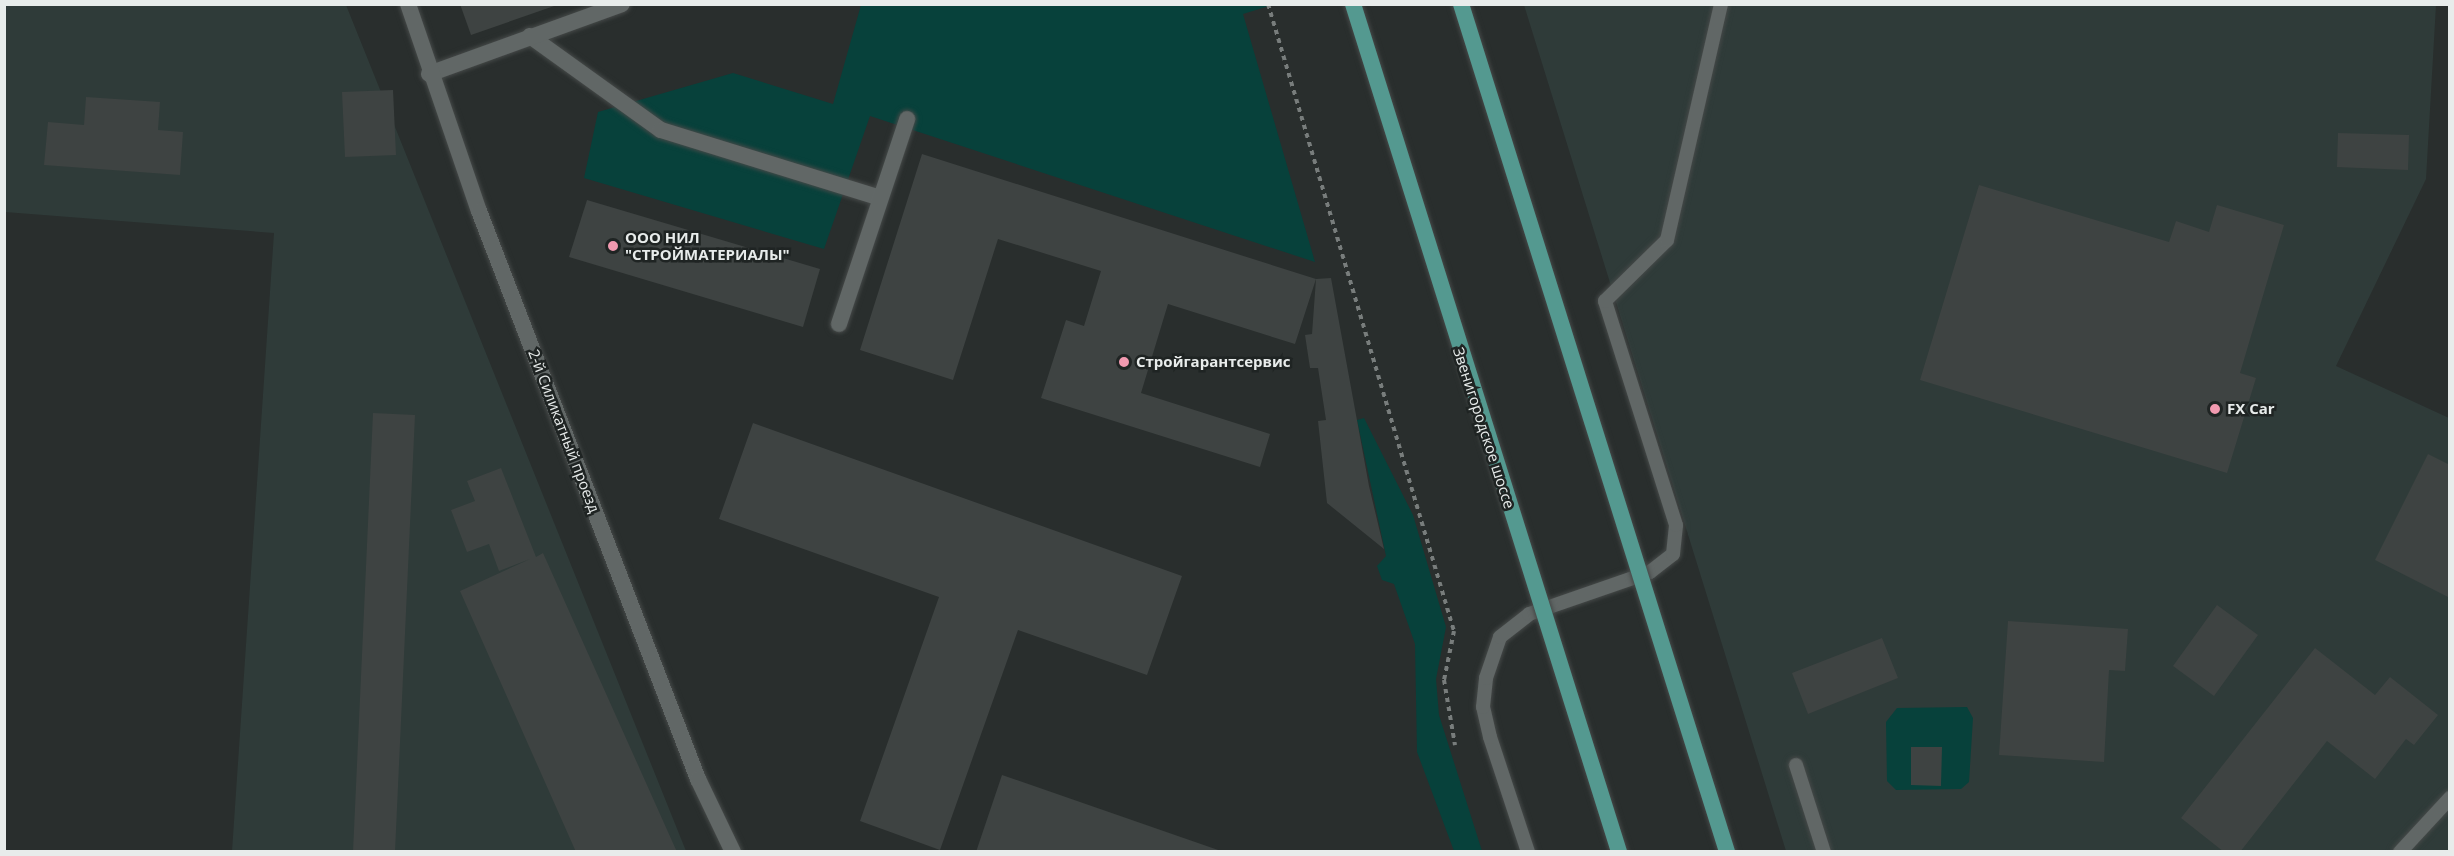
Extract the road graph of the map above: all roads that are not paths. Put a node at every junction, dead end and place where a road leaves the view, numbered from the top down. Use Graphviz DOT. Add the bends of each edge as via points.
graph roads {
  1 [pos="408,4"];
  2 [pos="622,4"];
  3 [pos="1353,4"];
  4 [pos="1461,4"];
  5 [pos="1721,4"];
  6 [pos="530,36"];
  7 [pos="429,74"];
  8 [pos="907,119"];
  9 [pos="880,198"];
  10 [pos="839,324"];
  11 [pos="1796,765"];
  12 [pos="2450,798"];
  13 [pos="733,852"];
  14 [pos="1528,852"];
  15 [pos="1619,852"];
  16 [pos="1727,852"];
  17 [pos="1824,852"];
  18 [pos="2400,852"];
  1 -- 7 [label="street, 2-й Силикатный проезд"];
  2 -- 6 [label="street"];
  3 -- 15 [label="main road, Звенигородское шоссе, bridge"];
  4 -- 16 [label="main road, bridge"];
  5 -- 14 [label="lane" via="1667,240 1605,301 1676,525 1673,554 1650,572 1529,614 1500,637 1486,678 1483,707 1490,737"];
  6 -- 7 [label="street"];
  6 -- 9 [label="street" via="661,130"];
  7 -- 13 [label="street, 2-й Силикатный проезд" via="698,779"];
  8 -- 9 [label="street"];
  9 -- 10 [label="street"];
  11 -- 17 [label="lane"];
  12 -- 18 [label="lane"];
}
